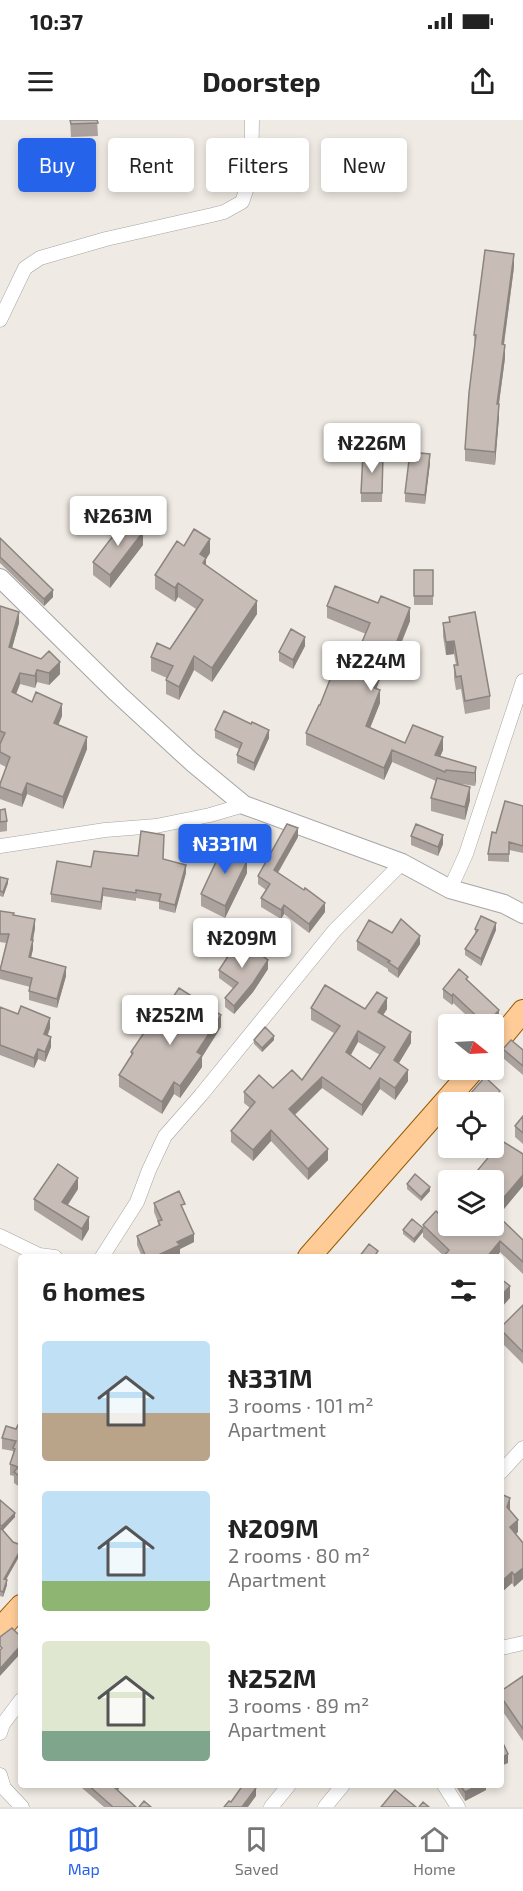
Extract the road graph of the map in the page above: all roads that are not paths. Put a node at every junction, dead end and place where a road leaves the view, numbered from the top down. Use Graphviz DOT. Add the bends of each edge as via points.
graph roads {
  1 [pos="252,120"];
  2 [pos="0,320"];
  3 [pos="0,578"];
  4 [pos="523,681"];
  5 [pos="243,806"];
  6 [pos="0,846"];
  7 [pos="402,863"];
  8 [pos="450,889"];
  9 [pos="523,914"];
  10 [pos="523,1011"];
  11 [pos="504,1034"];
  12 [pos="464,1080"];
  13 [pos="0,1236"];
  14 [pos="37,1254"];
  15 [pos="104,1254"];
  16 [pos="312,1254"];
  17 [pos="523,1449"];
  18 [pos="504,1469"];
  19 [pos="18,1609"];
  20 [pos="0,1627"];
  21 [pos="523,1643"];
  22 [pos="504,1647"];
  23 [pos="18,1704"];
  24 [pos="0,1733"];
  25 [pos="0,1774"];
  26 [pos="287,1788"];
  27 [pos="341,1788"];
  28 [pos="446,1788"];
  29 [pos="22,1807"];
  30 [pos="271,1807"];
  31 [pos="326,1807"];
  32 [pos="458,1807"];
  1 -- 2 [label="street" via="250,176 242,202 212,215 40,258 25,268"];
  3 -- 5 [label="street" via="117,693"];
  4 -- 8 [label="street" via="466,854"];
  5 -- 6 [label="street" via="156,826"];
  5 -- 7 [label="street"];
  7 -- 8 [label="street"];
  7 -- 15 [label="street" via="335,930 165,1136 137,1202"];
  8 -- 9 [label="street" via="504,904"];
  10 -- 11 [label="main road"];
  12 -- 16 [label="main road"];
  13 -- 14 [label="street"];
  17 -- 18 [label="street"];
  19 -- 20 [label="main road"];
  21 -- 22 [label="street"];
  23 -- 24 [label="street"];
  25 -- 29 [label="street" via="4,1788"];
  26 -- 30 [label="street"];
  27 -- 31 [label="street"];
  28 -- 32 [label="street"];
}
